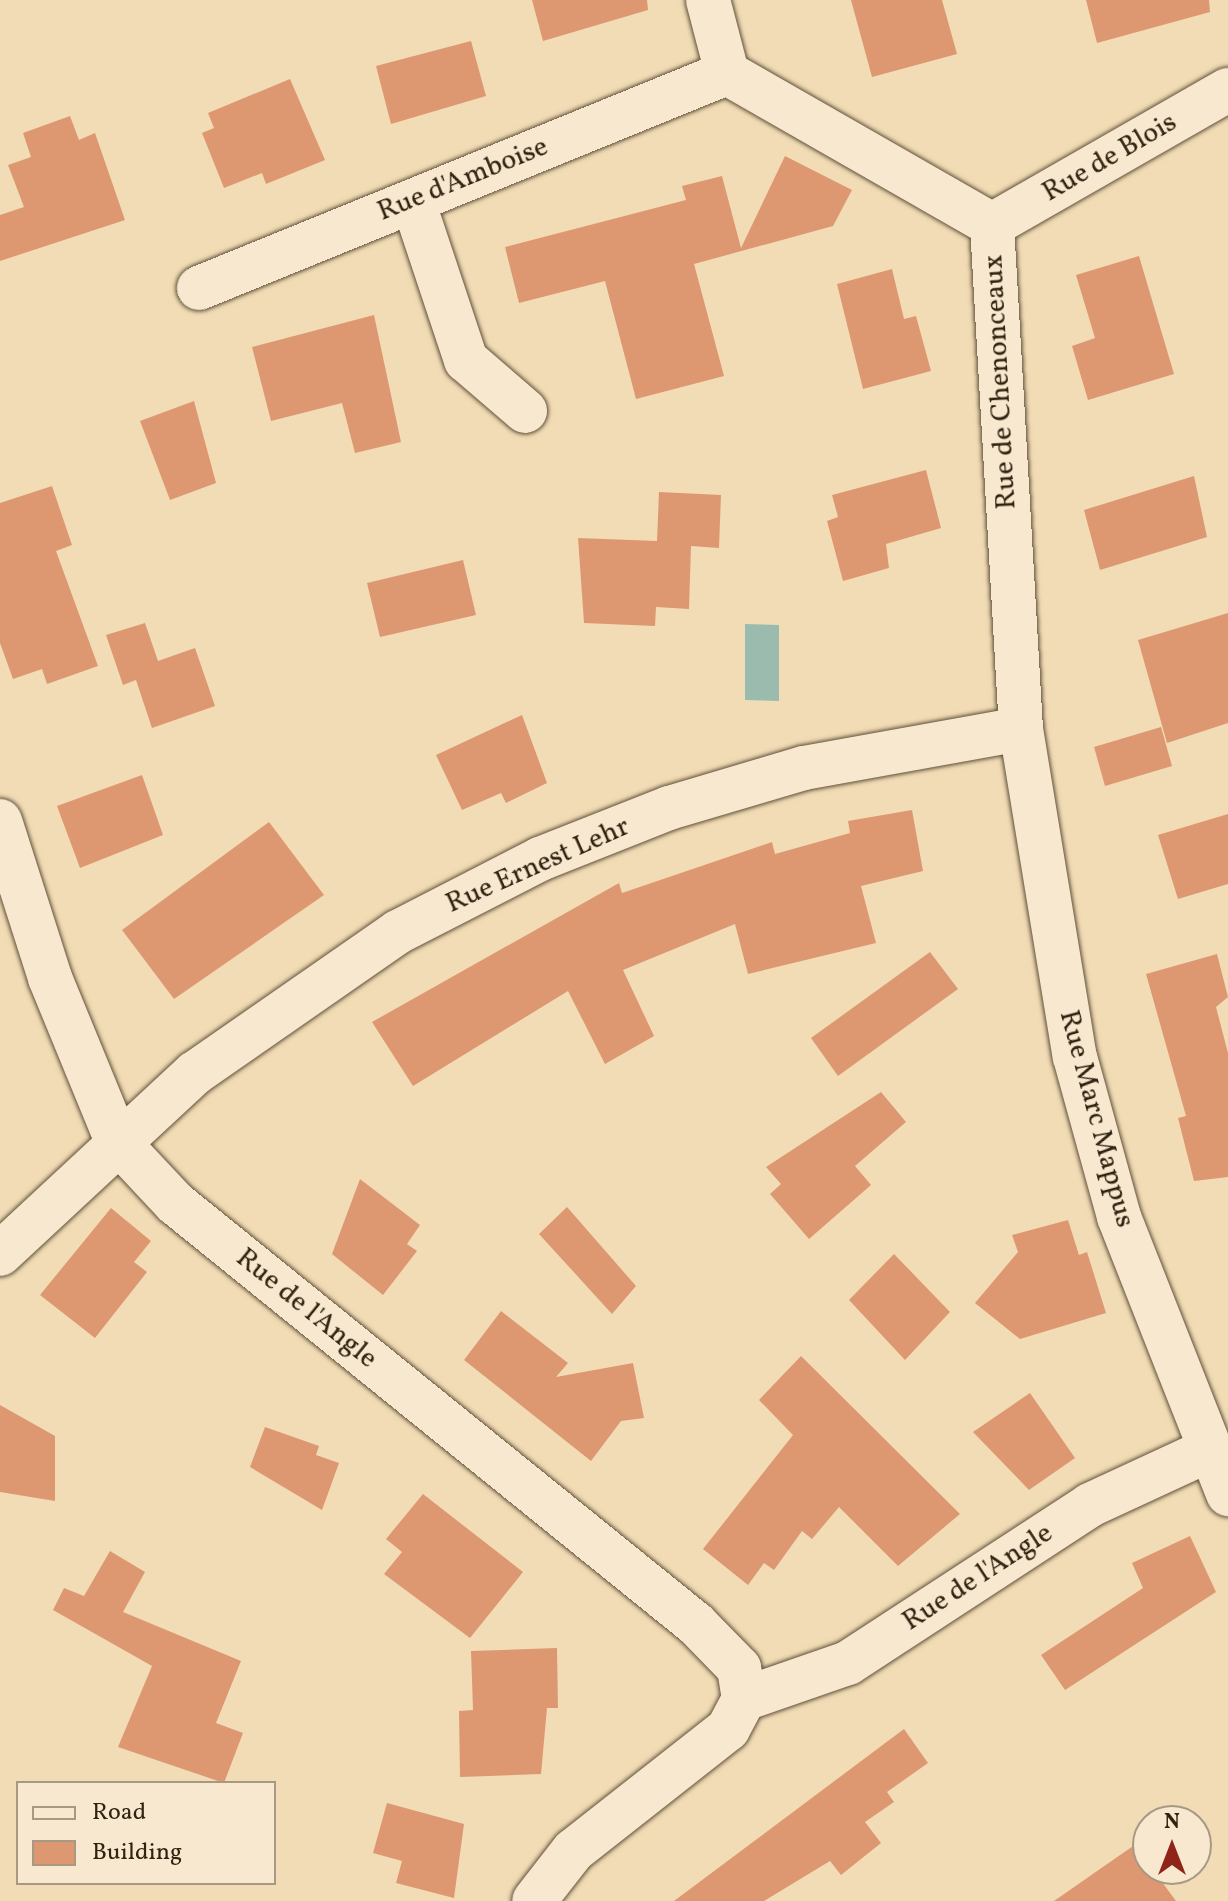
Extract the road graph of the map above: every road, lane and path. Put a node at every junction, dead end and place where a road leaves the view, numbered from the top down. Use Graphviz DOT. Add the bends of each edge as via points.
graph roads {
  1 [pos="708,0"];
  2 [pos="727,73"];
  3 [pos="1228,90"];
  4 [pos="413,201"];
  5 [pos="992,225"];
  6 [pos="199,288"];
  7 [pos="525,411"];
  8 [pos="1021,729"];
  9 [pos="0,821"];
  10 [pos="117,1141"];
  11 [pos="0,1254"];
  12 [pos="1209,1450"];
  13 [pos="1228,1494"];
  14 [pos="744,1699"];
  15 [pos="534,1901"];
  1 -- 2 [label="street"];
  2 -- 4 [label="street, Rue d'Amboise"];
  2 -- 5 [label="street, Rue de Chenonceaux"];
  3 -- 5 [label="street, Rue de Blois"];
  4 -- 6 [label="street, Rue d'Amboise"];
  4 -- 7 [label="street" via="466,360"];
  5 -- 8 [label="street, Rue de Chenonceaux"];
  8 -- 10 [label="street, Rue Ernest Lehr" via="804,768 669,808 540,859 372,949 208,1064"];
  8 -- 12 [label="street, Rue Marc Mappus" via="1075,1057 1119,1217"];
  9 -- 10 [label="street, Rue de l'Angle" via="50,978"];
  10 -- 11 [label="street, Rue Ernest Lehr"];
  10 -- 14 [label="street, Rue de l'Angle" via="175,1203 696,1624 739,1668"];
  12 -- 13 [label="street, Rue Marc Mappus"];
  12 -- 14 [label="street, Rue de l'Angle" via="1090,1505 848,1663"];
  14 -- 15 [label="street" via="728,1729 573,1851"];
}
